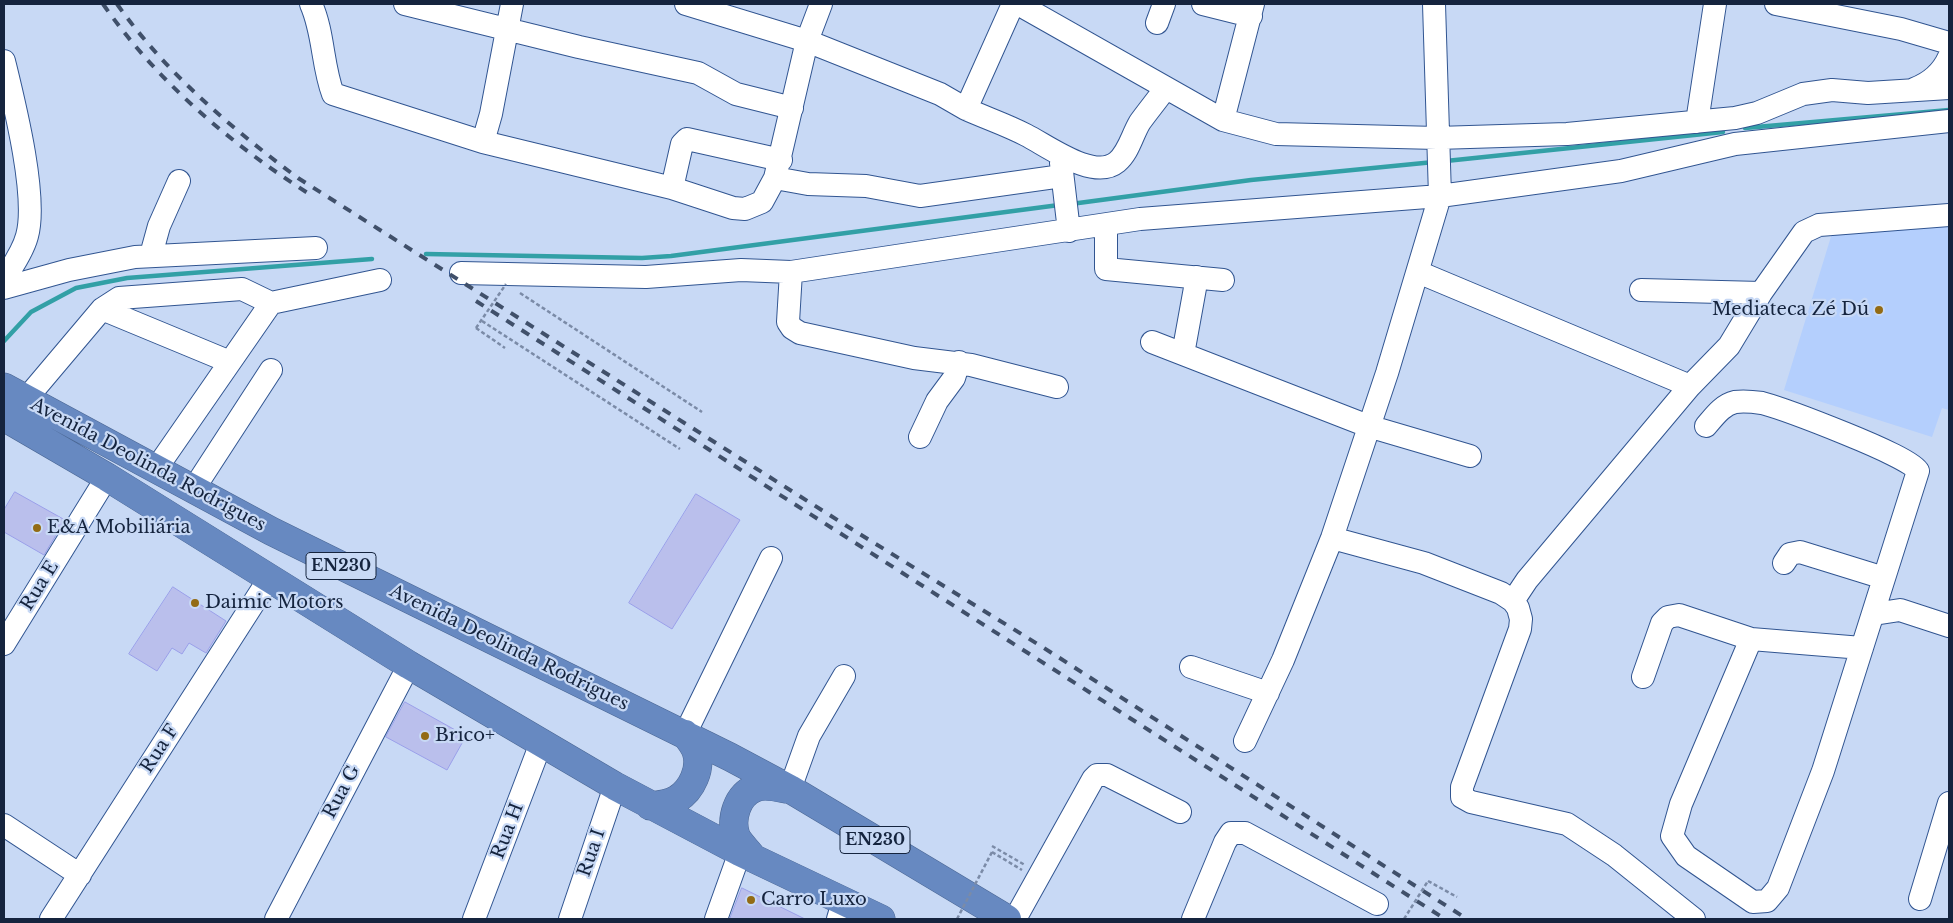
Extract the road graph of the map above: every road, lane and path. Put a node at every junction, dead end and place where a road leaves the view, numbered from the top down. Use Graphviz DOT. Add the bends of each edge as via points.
graph roads {
  1 [pos="311,4"];
  2 [pos="405,4"];
  3 [pos="512,4"];
  4 [pos="686,4"];
  5 [pos="820,4"];
  6 [pos="1014,4"];
  7 [pos="1018,4"];
  8 [pos="1204,4"];
  9 [pos="1434,4"];
  10 [pos="1715,4"];
  11 [pos="1776,4"];
  12 [pos="1252,10"];
  13 [pos="1846,11"];
  14 [pos="507,27"];
  15 [pos="807,41"];
  16 [pos="1949,43"];
  17 [pos="1949,57"];
  18 [pos="4,61"];
  19 [pos="1165,88"];
  20 [pos="1949,88"];
  21 [pos="1903,92"];
  22 [pos="792,108"];
  23 [pos="966,109"];
  24 [pos="1222,120"];
  25 [pos="1949,121"];
  26 [pos="1697,122"];
  27 [pos="1735,130"];
  28 [pos="483,142"];
  29 [pos="1438,144"];
  30 [pos="778,169"];
  31 [pos="1062,173"];
  32 [pos="180,181"];
  33 [pos="1440,185"];
  34 [pos="672,188"];
  35 [pos="1949,216"];
  36 [pos="1068,225"];
  37 [pos="1106,225"];
  38 [pos="316,248"];
  39 [pos="151,256"];
  40 [pos="791,272"];
  41 [pos="1418,272"];
  42 [pos="460,273"];
  43 [pos="1197,277"];
  44 [pos="4,279"];
  45 [pos="380,280"];
  46 [pos="1223,280"];
  47 [pos="4,288"];
  48 [pos="1641,290"];
  49 [pos="1761,293"];
  50 [pos="270,303"];
  51 [pos="102,309"];
  52 [pos="482,321"];
  53 [pos="1152,342"];
  54 [pos="505,348"];
  55 [pos="1183,354"];
  56 [pos="230,362"];
  57 [pos="959,362"];
  58 [pos="271,370"];
  59 [pos="1690,386"];
  60 [pos="1056,387"];
  61 [pos="15,393"];
  62 [pos="702,412"];
  63 [pos="4,417"];
  64 [pos="1368,426"];
  65 [pos="1706,426"];
  66 [pos="920,437"];
  67 [pos="680,449"];
  68 [pos="1470,456"];
  69 [pos="156,469"];
  70 [pos="107,477"];
  71 [pos="193,490"];
  72 [pos="1332,538"];
  73 [pos="771,558"];
  74 [pos="1784,563"];
  75 [pos="269,579"];
  76 [pos="1882,584"];
  77 [pos="1513,601"];
  78 [pos="1900,610"];
  79 [pos="1874,614"];
  80 [pos="1949,626"];
  81 [pos="1751,639"];
  82 [pos="4,644"];
  83 [pos="1862,648"];
  84 [pos="408,665"];
  85 [pos="1191,667"];
  86 [pos="844,676"];
  87 [pos="1643,677"];
  88 [pos="1268,693"];
  89 [pos="685,734"];
  90 [pos="1245,741"];
  91 [pos="541,743"];
  92 [pos="615,786"];
  93 [pos="790,789"];
  94 [pos="1949,803"];
  95 [pos="650,806"];
  96 [pos="1180,812"];
  97 [pos="4,825"];
  98 [pos="992,846"];
  99 [pos="747,855"];
  100 [pos="1030,868"];
  101 [pos="1026,872"];
  102 [pos="80,875"];
  103 [pos="1457,897"];
  104 [pos="1920,899"];
  105 [pos="1377,904"];
  106 [pos="841,910"];
  107 [pos="51,919"];
  108 [pos="276,919"];
  109 [pos="474,919"];
  110 [pos="570,919"];
  111 [pos="716,919"];
  112 [pos="881,919"];
  113 [pos="957,919"];
  114 [pos="1008,919"];
  115 [pos="1015,919"];
  116 [pos="1193,919"];
  117 [pos="1404,919"];
  118 [pos="1694,919"];
  1 -- 28 [label="street" via="322,38 333,94"];
  2 -- 14 [label="street"];
  3 -- 14 [label="street"];
  4 -- 15 [label="street"];
  5 -- 15 [label="street"];
  6 -- 23 [label="street"];
  7 -- 19 [label="street"];
  8 -- 12 [label="street"];
  9 -- 29 [label="street"];
  10 -- 26 [label="street"];
  11 -- 13 [label="street"];
  12 -- 24 [label="street"];
  13 -- 16 [label="street"];
  14 -- 22 [label="street" via="579,47 698,73 736,94"];
  14 -- 28 [label="street"];
  15 -- 22 [label="street"];
  15 -- 23 [label="street" via="940,94"];
  17 -- 21 [label="street" via="1938,75 1924,85"];
  18 -- 44 [label="street" via="23,151 30,223 21,252"];
  19 -- 24 [label="street"];
  19 -- 31 [label="street" via="1116,163"];
  20 -- 21 [label="street"];
  21 -- 27 [label="street" via="1832,90 1803,94 1757,113"];
  22 -- 30 [label="street"];
  23 -- 31 [label="street" via="1025,135"];
  24 -- 29 [label="street" via="1276,134"];
  25 -- 27 [label="street"];
  26 -- 27 [label="street"];
  26 -- 29 [label="street"];
  27 -- 33 [label="street" via="1602,174"];
  28 -- 34 [label="street"];
  29 -- 33 [label="street"];
  30 -- 31 [label="street" via="808,184 866,186 920,196"];
  30 -- 34 [label="street" via="762,202 745,209"];
  30 -- 34 [label="street" via="687,139 682,144"];
  31 -- 36 [label="street"];
  32 -- 39 [label="street"];
  33 -- 37 [label="street"];
  33 -- 41 [label="street"];
  35 -- 49 [label="street" via="1810,227"];
  36 -- 37 [label="street"];
  36 -- 40 [label="street"];
  37 -- 43 [label="street" via="1106,269"];
  38 -- 39 [label="street"];
  39 -- 47 [label="street" via="69,270"];
  40 -- 42 [label="street" via="741,270 646,277"];
  40 -- 57 [label="street" via="788,322 800,333 914,358"];
  41 -- 59 [label="street"];
  41 -- 64 [label="street"];
  43 -- 46 [label="street"];
  43 -- 55 [label="street"];
  45 -- 50 [label="street"];
  48 -- 49 [label="street"];
  49 -- 59 [label="street" via="1729,346"];
  50 -- 51 [label="street" via="242,289 132,296 119,298"];
  50 -- 56 [label="street"];
  51 -- 56 [label="street"];
  51 -- 61 [label="street"];
  52 -- 54 [label="path, bridge" via="476,328"];
  52 -- 62 [label="path, bridge" via="506,284"];
  52 -- 67 [label="path"];
  53 -- 55 [label="street"];
  55 -- 64 [label="street"];
  56 -- 69 [label="street"];
  57 -- 60 [label="street"];
  57 -- 66 [label="street" via="954,378 937,401"];
  58 -- 71 [label="street"];
  59 -- 77 [label="street" via="1527,580"];
  61 -- 69 [label="highway, Avenida Deolinda Rodrigues / EN230"];
  63 -- 70 [label="highway, Avenida Deolinda Rodrigues / EN230"];
  64 -- 68 [label="street"];
  64 -- 72 [label="street"];
  65 -- 76 [label="street" via="1723,408 1735,402 1760,403 1916,465 1916,482"];
  69 -- 71 [label="highway, Avenida Deolinda Rodrigues / EN230"];
  70 -- 75 [label="highway, Avenida Deolinda Rodrigues / EN230"];
  70 -- 82 [label="street, Rua E"];
  71 -- 89 [label="highway, Avenida Deolinda Rodrigues / EN230"];
  72 -- 77 [label="street" via="1424,563"];
  72 -- 88 [label="street"];
  73 -- 89 [label="street"];
  74 -- 76 [label="street" via="1790,554 1800,552"];
  75 -- 84 [label="highway, Avenida Deolinda Rodrigues / EN230"];
  75 -- 102 [label="street, Rua F"];
  76 -- 78 [label="street"];
  76 -- 79 [label="street"];
  77 -- 118 [label="street" via="1521,618 1520,629 1462,787 1462,796 1471,802 1567,824 1614,855"];
  78 -- 79 [label="street"];
  78 -- 80 [label="street"];
  79 -- 83 [label="street"];
  81 -- 83 [label="street"];
  81 -- 83 [label="street" via="1681,804 1672,836 1686,856 1753,902 1767,901 1778,888 1823,771"];
  81 -- 87 [label="street" via="1679,615 1668,617 1662,623"];
  84 -- 91 [label="highway, Avenida Deolinda Rodrigues / EN230"];
  84 -- 108 [label="street, Rua G"];
  85 -- 88 [label="street"];
  86 -- 93 [label="street" via="809,736"];
  88 -- 90 [label="street"];
  89 -- 93 [label="highway, Avenida Deolinda Rodrigues / EN230"];
  89 -- 95 [label="highway" via="696,749 696,776 677,800"];
  91 -- 92 [label="highway, Avenida Deolinda Rodrigues / EN230"];
  91 -- 109 [label="street, Rua H"];
  92 -- 95 [label="highway, Avenida Deolinda Rodrigues / EN230"];
  92 -- 110 [label="street, Rua I"];
  93 -- 99 [label="highway" via="756,788 738,804 733,818 737,836"];
  93 -- 114 [label="highway, Avenida Deolinda Rodrigues / EN230"];
  94 -- 104 [label="street"];
  95 -- 99 [label="highway, Avenida Deolinda Rodrigues / EN230"];
  96 -- 115 [label="street" via="1107,775 1097,775"];
  97 -- 102 [label="street"];
  98 -- 100 [label="path"];
  99 -- 106 [label="highway, Avenida Deolinda Rodrigues / EN230"];
  99 -- 111 [label="street"];
  101 -- 113 [label="path, bridge" via="992,852"];
  102 -- 107 [label="street, Rua F"];
  103 -- 117 [label="path, bridge" via="1428,881"];
  105 -- 116 [label="street" via="1244,833 1231,833"];
  106 -- 112 [label="highway, Avenida Deolinda Rodrigues / EN230"];
}
